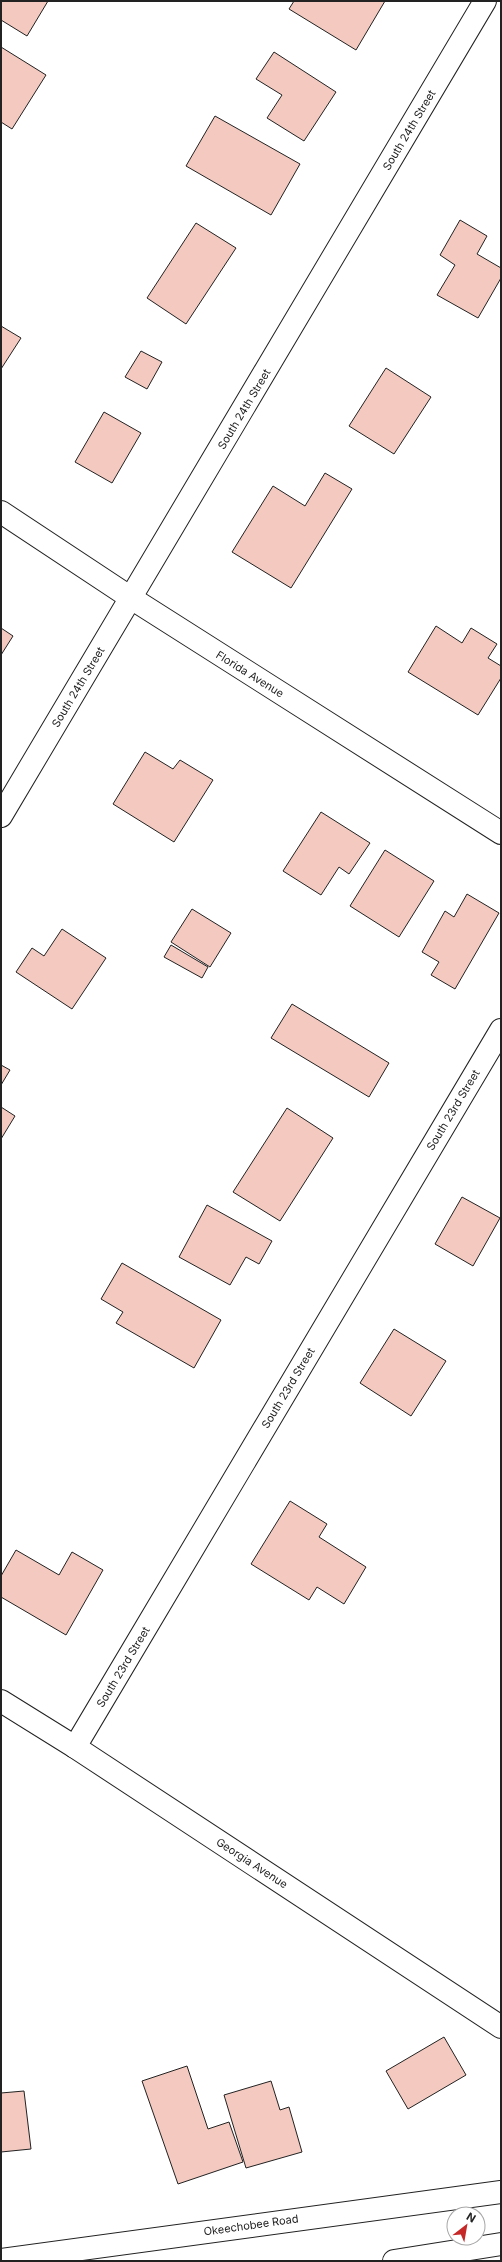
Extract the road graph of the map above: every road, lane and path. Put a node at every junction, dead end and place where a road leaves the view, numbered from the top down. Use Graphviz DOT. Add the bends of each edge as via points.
graph roads {
  1 [pos="485,1"];
  2 [pos="1,512"];
  3 [pos="131,598"];
  4 [pos="1,816"];
  5 [pos="501,833"];
  6 [pos="501,1030"];
  7 [pos="1,1701"];
  8 [pos="75,1747"];
  9 [pos="501,2027"];
  10 [pos="501,2192"];
  11 [pos="501,2244"];
  12 [pos="1,2260"];
  13 [pos="394,2261"];
  1 -- 3 [label="street, South 24th Street"];
  2 -- 3 [label="street, Florida Avenue"];
  3 -- 4 [label="street, South 24th Street"];
  3 -- 5 [label="street, Florida Avenue"];
  6 -- 8 [label="street, South 23rd Street"];
  7 -- 8 [label="street, Georgia Avenue"];
  8 -- 9 [label="street, Georgia Avenue"];
  10 -- 12 [label="street, Okeechobee Road"];
  11 -- 13 [label="street"];
}
